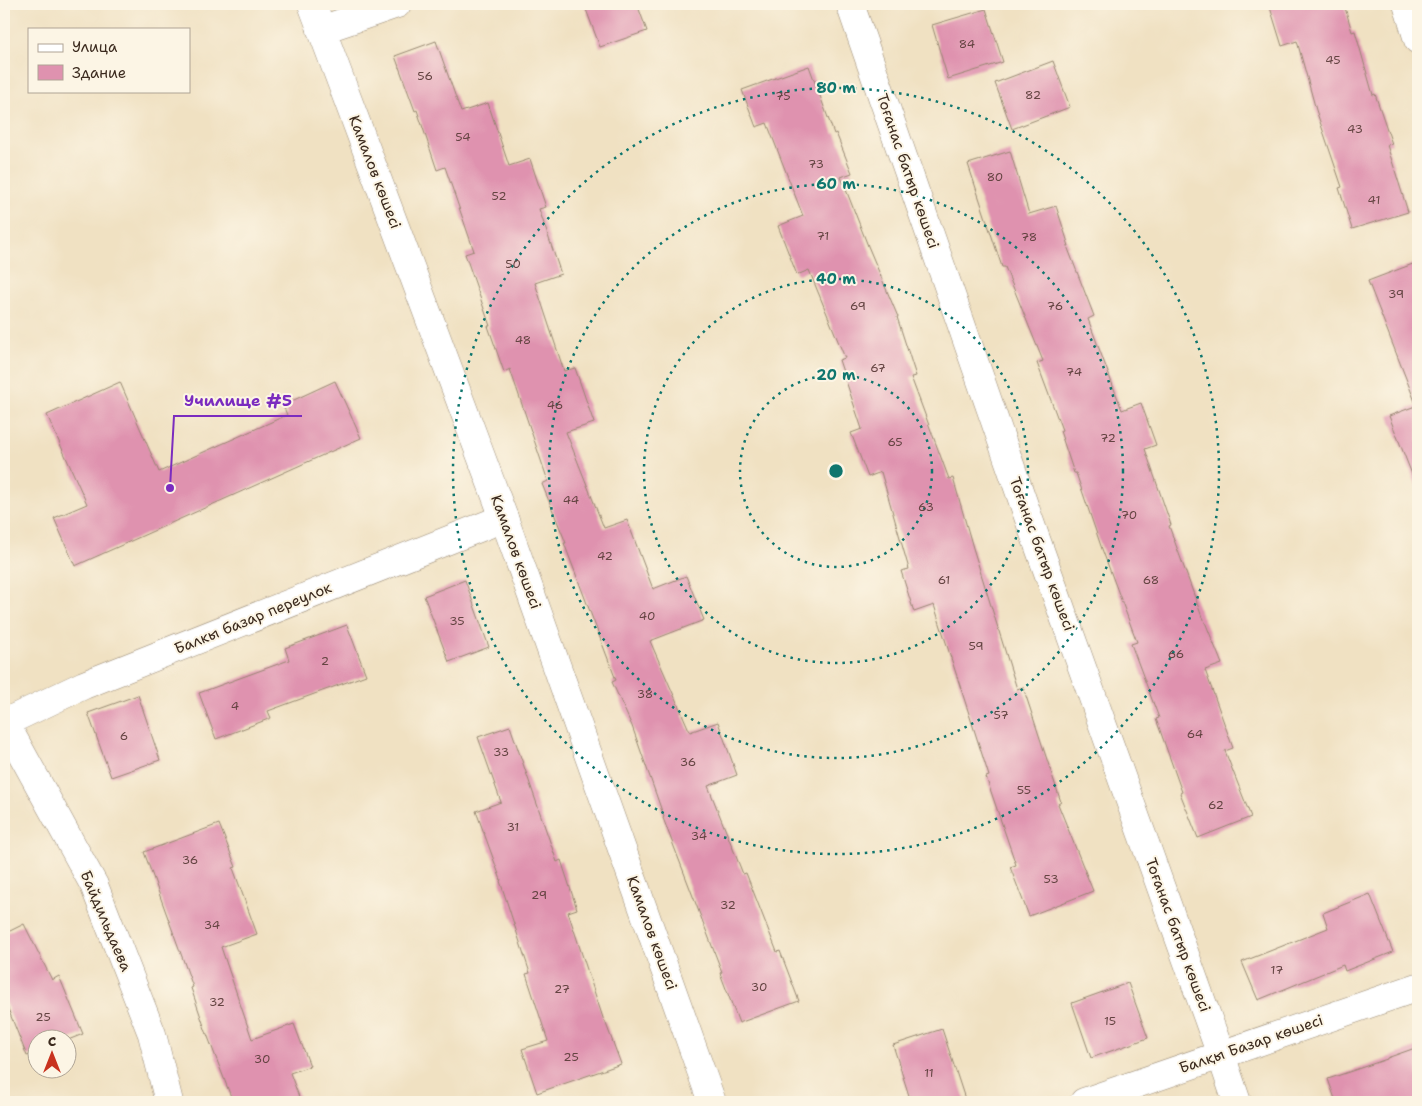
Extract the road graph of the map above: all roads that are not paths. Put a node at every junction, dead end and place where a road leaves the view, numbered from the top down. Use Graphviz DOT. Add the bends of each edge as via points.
graph roads {
  1 [pos="312,4"];
  2 [pos="397,4"];
  3 [pos="850,4"];
  4 [pos="1406,4"];
  5 [pos="322,30"];
  6 [pos="1418,40"];
  7 [pos="504,518"];
  8 [pos="4,723"];
  9 [pos="1418,987"];
  10 [pos="1221,1055"];
  11 [pos="169,1102"];
  12 [pos="712,1102"];
  13 [pos="1084,1102"];
  14 [pos="1237,1102"];
  1 -- 5 [label="street, Камалов көшесі"];
  2 -- 5 [label="street"];
  3 -- 10 [label="street, Тоғанас батыр көшесі" via="1034,534"];
  4 -- 6 [label="street"];
  5 -- 7 [label="street, Камалов көшесі"];
  7 -- 8 [label="street, Балкы базар переулок" via="84,685"];
  7 -- 12 [label="street, Камалов көшесі"];
  8 -- 11 [label="street, Байдильдаева" via="94,885 152,1034"];
  9 -- 10 [label="street, Балқы Базар көшесі"];
  10 -- 13 [label="street, Балқы Базар көшесі"];
  10 -- 14 [label="street, Тоғанас батыр көшесі"];
}
